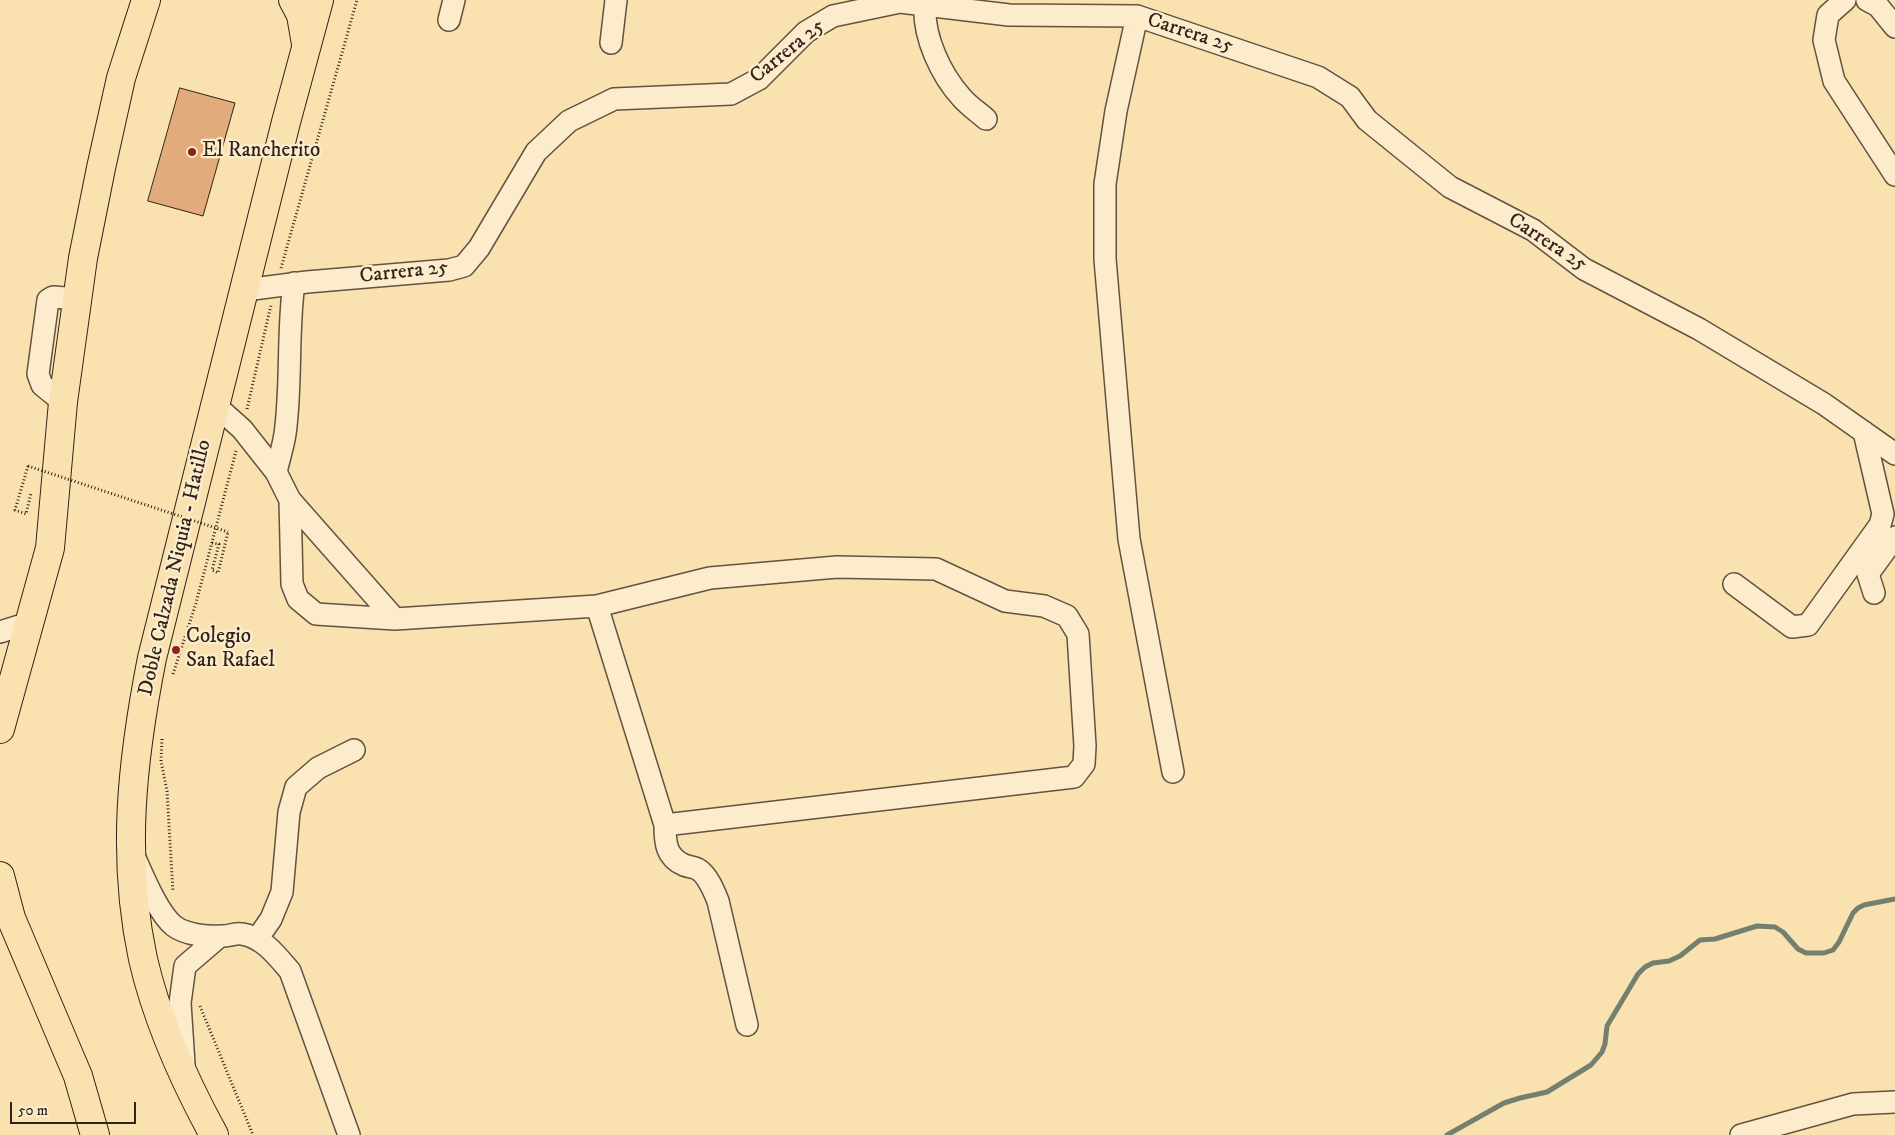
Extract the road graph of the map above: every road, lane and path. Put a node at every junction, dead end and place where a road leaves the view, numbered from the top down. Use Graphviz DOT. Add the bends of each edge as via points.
graph roads {
  1 [pos="146,0"];
  2 [pos="293,0"];
  3 [pos="320,0"];
  4 [pos="357,0"];
  5 [pos="616,0"];
  6 [pos="1845,0"];
  7 [pos="1868,0"];
  8 [pos="924,5"];
  9 [pos="1137,16"];
  10 [pos="1895,27"];
  11 [pos="611,43"];
  12 [pos="306,46"];
  13 [pos="986,119"];
  14 [pos="1895,175"];
  15 [pos="285,284"];
  16 [pos="245,290"];
  17 [pos="215,405"];
  18 [pos="242,429"];
  19 [pos="1864,432"];
  20 [pos="1895,454"];
  21 [pos="276,472"];
  22 [pos="33,488"];
  23 [pos="290,500"];
  24 [pos="1895,537"];
  25 [pos="212,543"];
  26 [pos="1734,584"];
  27 [pos="1874,593"];
  28 [pos="597,606"];
  29 [pos="395,619"];
  30 [pos="29,623"];
  31 [pos="0,632"];
  32 [pos="170,682"];
  33 [pos="0,729"];
  34 [pos="163,734"];
  35 [pos="354,750"];
  36 [pos="1174,772"];
  37 [pos="665,825"];
  38 [pos="130,848"];
  39 [pos="0,876"];
  40 [pos="174,926"];
  41 [pos="220,936"];
  42 [pos="257,939"];
  43 [pos="199,1005"];
  44 [pos="746,1025"];
  45 [pos="185,1078"];
  46 [pos="1895,1102"];
  47 [pos="95,1135"];
  48 [pos="214,1135"];
  49 [pos="253,1135"];
  50 [pos="350,1135"];
  51 [pos="1741,1135"];
  1 -- 30 [label="highway" via="121,78 84,258 63,402 50,548"];
  2 -- 12 [label="highway" via="301,15"];
  3 -- 12 [label="highway, Doble Calzada Niquia - Hatillo"];
  4 -- 15 [label="path"];
  5 -- 11 [label="street"];
  6 -- 14 [label="street" via="1828,16 1824,40 1834,81"];
  7 -- 10 [label="street" via="1878,6"];
  8 -- 9 [label="street, Carrera 25" via="1009,15"];
  8 -- 13 [label="street" via="925,26 948,79 962,98"];
  8 -- 15 [label="street, Carrera 25" via="900,2 833,16 806,32 759,79 731,94 614,100 569,121 536,152 479,248 464,266"];
  9 -- 19 [label="street, Carrera 25" via="1318,77 1350,97 1367,120 1450,187 1533,230 1584,269 1699,329 1824,404"];
  9 -- 36 [label="street" via="1116,111 1105,184 1105,259 1129,539"];
  12 -- 16 [label="highway, Doble Calzada Niquia - Hatillo"];
  15 -- 16 [label="street, Carrera 25"];
  15 -- 18 [label="path"];
  15 -- 21 [label="street" via="290,309 288,402 285,436"];
  16 -- 17 [label="highway, Doble Calzada Niquia - Hatillo"];
  17 -- 18 [label="street"];
  17 -- 38 [label="highway, Doble Calzada Niquia - Hatillo" via="140,720"];
  18 -- 21 [label="street"];
  18 -- 25 [label="path"];
  19 -- 20 [label="street, Carrera 25"];
  19 -- 26 [label="street" via="1883,514 1880,526 1808,625 1792,627"];
  21 -- 23 [label="street"];
  22 -- 25 [label="path, bridge" via="26,514 15,510 28,466 228,532 218,573 212,570 219,544"];
  23 -- 29 [label="street"];
  23 -- 29 [label="street" via="292,584 298,599 316,614"];
  24 -- 27 [label="street" via="1868,574"];
  25 -- 32 [label="path"];
  28 -- 29 [label="street"];
  28 -- 37 [label="street"];
  28 -- 37 [label="street" via="710,578 837,567 936,569 1005,600 1044,606 1067,616 1078,634 1085,746 1084,764 1074,777"];
  30 -- 31 [label="street"];
  30 -- 33 [label="highway"];
  34 -- 40 [label="path" via="161,761 167,791"];
  35 -- 42 [label="street" via="318,768 296,787 289,812 282,892 271,919"];
  37 -- 44 [label="street" via="665,842 670,856 700,870 718,901"];
  38 -- 40 [label="street" via="151,892"];
  38 -- 45 [label="highway, Doble Calzada Niquia - Hatillo" via="144,960 162,1024"];
  39 -- 47 [label="highway" via="11,918 78,1076"];
  40 -- 41 [label="street" via="192,934"];
  41 -- 42 [label="street" via="242,934"];
  41 -- 45 [label="street" via="185,966 180,1003"];
  42 -- 50 [label="street" via="272,949 290,971"];
  43 -- 49 [label="path"];
  45 -- 48 [label="highway, Doble Calzada Niquia - Hatillo"];
  46 -- 51 [label="street" via="1853,1104"];
}
